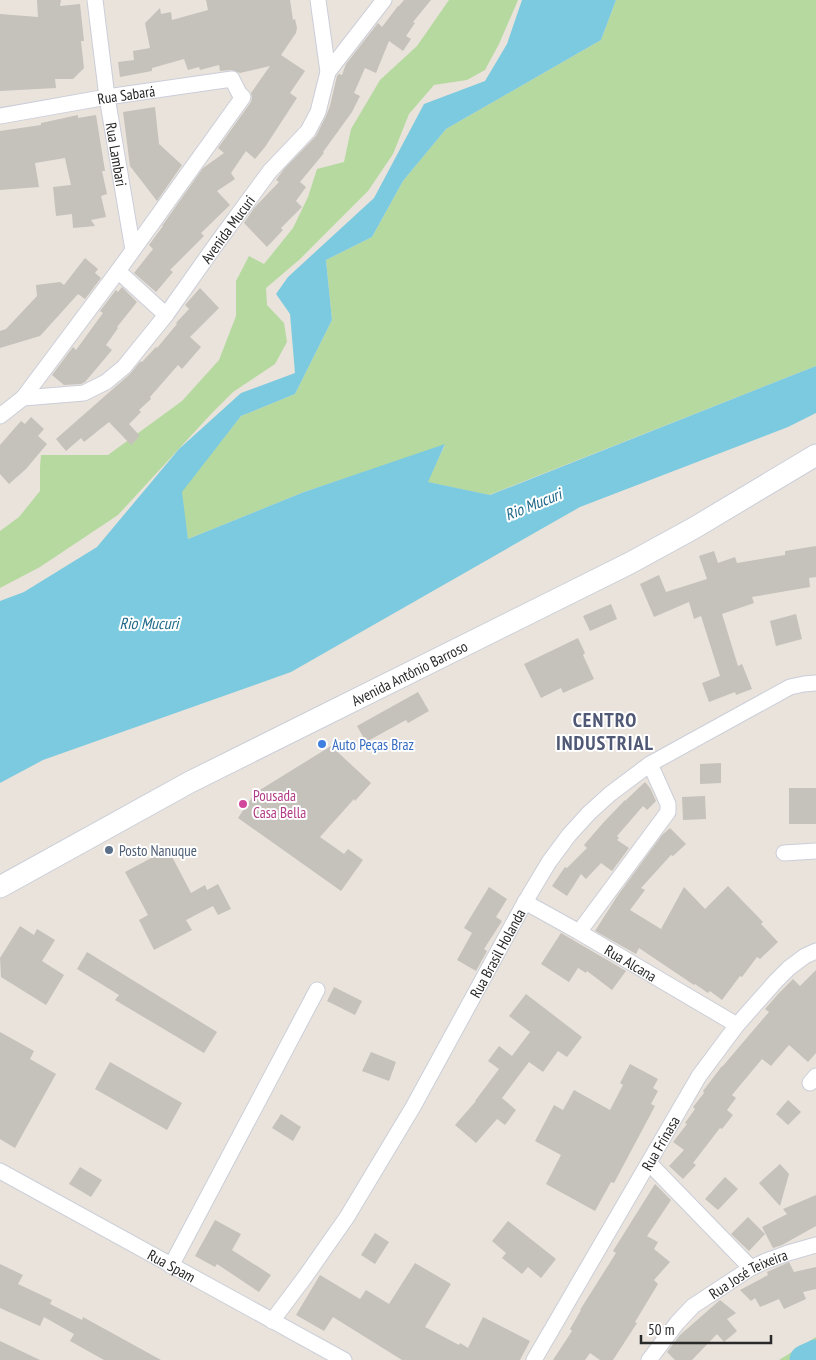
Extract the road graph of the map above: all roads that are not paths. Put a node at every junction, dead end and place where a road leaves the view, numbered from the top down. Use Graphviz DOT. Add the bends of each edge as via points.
graph roads {
  1 [pos="96,0"];
  2 [pos="318,0"];
  3 [pos="384,0"];
  4 [pos="328,72"];
  5 [pos="107,98"];
  6 [pos="0,116"];
  7 [pos="133,250"];
  8 [pos="118,271"];
  9 [pos="166,315"];
  10 [pos="23,398"];
  11 [pos="0,416"];
  12 [pos="816,455"];
  13 [pos="816,682"];
  14 [pos="650,764"];
  15 [pos="816,851"];
  16 [pos="784,853"];
  17 [pos="0,887"];
  18 [pos="525,902"];
  19 [pos="579,932"];
  20 [pos="816,951"];
  21 [pos="317,990"];
  22 [pos="738,1025"];
  23 [pos="649,1164"];
  24 [pos="0,1171"];
  25 [pos="816,1245"];
  26 [pos="171,1266"];
  27 [pos="752,1268"];
  28 [pos="272,1321"];
  29 [pos="344,1360"];
  30 [pos="534,1360"];
  31 [pos="649,1360"];
  1 -- 5 [label="street, Rua Lambari"];
  2 -- 4 [label="street"];
  3 -- 4 [label="street, Avenida Mucuri"];
  4 -- 9 [label="street, Avenida Mucuri" via="318,112 308,131 270,171"];
  5 -- 6 [label="street, Rua Sabará"];
  5 -- 7 [label="street, Rua Lambari"];
  5 -- 7 [label="street, Rua Sabará" via="232,79 243,97"];
  7 -- 8 [label="street"];
  8 -- 9 [label="street"];
  8 -- 10 [label="street"];
  9 -- 10 [label="street, Avenida Mucuri" via="124,367 106,382 84,393"];
  10 -- 11 [label="street"];
  12 -- 17 [label="main road, Avenida Antônio Barroso" via="630,563 190,782"];
  13 -- 14 [label="street, Rua Brasil Holanda" via="790,687"];
  14 -- 18 [label="street, Rua Brasil Holanda" via="610,794 569,835"];
  14 -- 19 [label="street" via="668,804 668,812"];
  15 -- 16 [label="street"];
  18 -- 19 [label="street, Rua Alcana"];
  18 -- 28 [label="street, Rua Brasil Holanda" via="403,1124 347,1217"];
  19 -- 22 [label="street, Rua Alcana"];
  20 -- 22 [label="street, Rua Frinasa" via="789,968"];
  21 -- 26 [label="street"];
  22 -- 23 [label="street, Rua Frinasa" via="698,1076"];
  23 -- 27 [label="street"];
  23 -- 30 [label="street, Rua Frinasa"];
  24 -- 26 [label="street, Rua Spam"];
  25 -- 27 [label="street, Rua José Teixeira" via="766,1260"];
  26 -- 28 [label="street, Rua Spam"];
  27 -- 31 [label="street, Rua José Teixeira" via="692,1306"];
  28 -- 29 [label="street, Rua Spam"];
}
